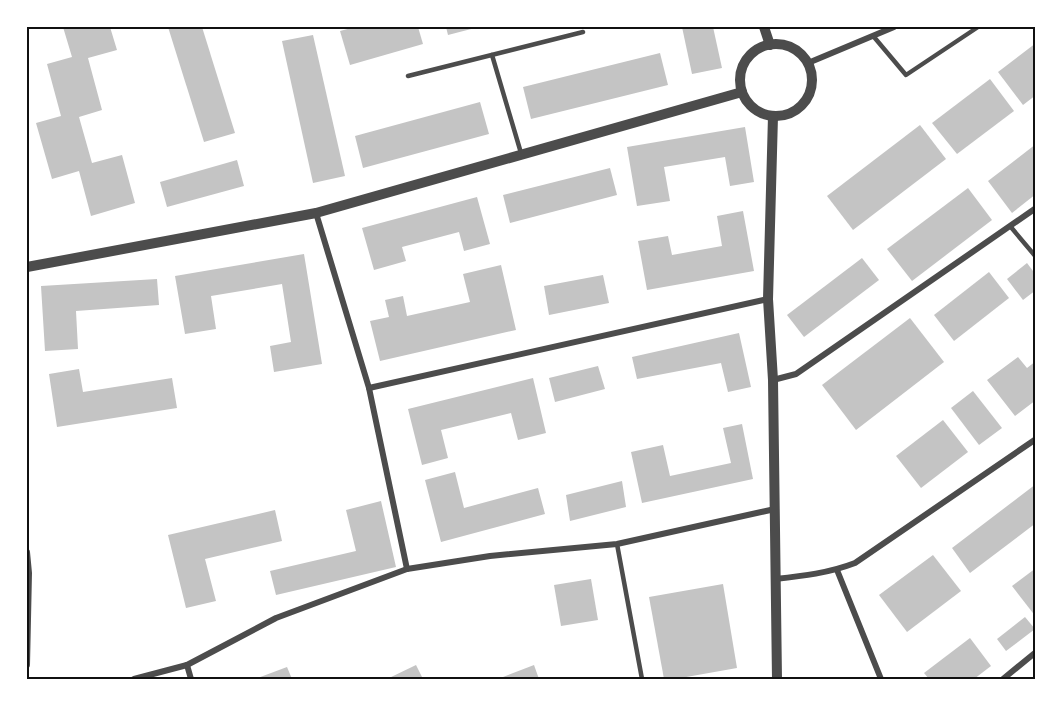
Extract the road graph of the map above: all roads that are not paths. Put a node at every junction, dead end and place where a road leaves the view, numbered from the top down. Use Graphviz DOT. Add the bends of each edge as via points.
graph roads {
  1 [pos="764,27"];
  2 [pos="894,27"];
  3 [pos="978,27"];
  4 [pos="582,32"];
  5 [pos="874,37"];
  6 [pos="770,45"];
  7 [pos="492,55"];
  8 [pos="808,63"];
  9 [pos="408,76"];
  10 [pos="742,92"];
  11 [pos="773,116"];
  12 [pos="522,154"];
  13 [pos="1036,208"];
  14 [pos="316,213"];
  15 [pos="1010,226"];
  16 [pos="1036,257"];
  17 [pos="27,267"];
  18 [pos="768,299"];
  19 [pos="773,380"];
  20 [pos="369,388"];
  21 [pos="1036,439"];
  22 [pos="776,509"];
  23 [pos="618,544"];
  24 [pos="27,552"];
  25 [pos="407,569"];
  26 [pos="837,570"];
  27 [pos="775,579"];
  28 [pos="1036,652"];
  29 [pos="27,665"];
  30 [pos="188,665"];
  31 [pos="134,679"];
  32 [pos="191,679"];
  33 [pos="642,679"];
  34 [pos="777,679"];
  35 [pos="881,679"];
  36 [pos="1003,679"];
  1 -- 6 [label="street"];
  2 -- 5 [label="street"];
  3 -- 5 [label="lane" via="906,75"];
  4 -- 7 [label="lane"];
  5 -- 8 [label="street"];
  6 -- 8 [label="street" via="792,48"];
  6 -- 10 [label="street" via="755,51 745,62 740,77"];
  7 -- 9 [label="lane"];
  7 -- 12 [label="lane"];
  8 -- 11 [label="street" via="812,86 805,102 791,113"];
  10 -- 11 [label="street" via="753,107"];
  10 -- 12 [label="street"];
  11 -- 18 [label="street"];
  12 -- 14 [label="street"];
  13 -- 15 [label="street"];
  14 -- 17 [label="street"];
  14 -- 20 [label="street"];
  15 -- 16 [label="lane"];
  15 -- 19 [label="street" via="796,374"];
  18 -- 19 [label="street"];
  18 -- 20 [label="street"];
  19 -- 22 [label="street"];
  20 -- 25 [label="street"];
  21 -- 26 [label="street" via="855,563"];
  22 -- 23 [label="street"];
  22 -- 27 [label="street"];
  23 -- 25 [label="street" via="490,556"];
  23 -- 33 [label="lane"];
  24 -- 29 [label="street"];
  25 -- 30 [label="street" via="276,618"];
  26 -- 27 [label="street"];
  26 -- 35 [label="street"];
  27 -- 34 [label="street"];
  28 -- 36 [label="street"];
  30 -- 31 [label="street"];
  30 -- 32 [label="street"];
}
